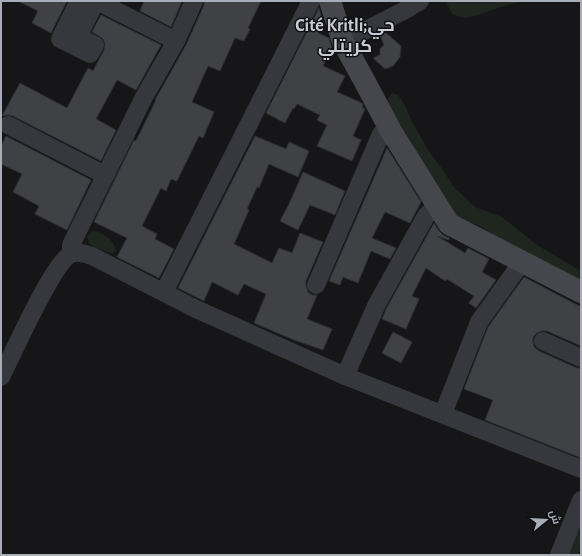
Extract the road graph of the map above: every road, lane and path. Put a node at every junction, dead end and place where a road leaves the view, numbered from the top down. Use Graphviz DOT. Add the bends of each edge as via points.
graph roads {
  1 [pos="79,1"];
  2 [pos="97,1"];
  3 [pos="194,1"];
  4 [pos="311,1"];
  5 [pos="330,1"];
  6 [pos="420,1"];
  7 [pos="176,41"];
  8 [pos="343,42"];
  9 [pos="8,125"];
  10 [pos="389,128"];
  11 [pos="105,175"];
  12 [pos="438,205"];
  13 [pos="71,254"];
  14 [pos="522,262"];
  15 [pos="316,285"];
  16 [pos="164,292"];
  17 [pos="581,292"];
  18 [pos="543,341"];
  19 [pos="581,358"];
  20 [pos="345,376"];
  21 [pos="1,377"];
  22 [pos="443,414"];
  23 [pos="581,469"];
  24 [pos="581,500"];
  25 [pos="559,555"];
  1 -- 2 [label="street" via="60,39 90,54 95,45 78,37"];
  2 -- 7 [label="street"];
  3 -- 7 [label="street"];
  4 -- 16 [label="street"];
  5 -- 8 [label="street"];
  6 -- 8 [label="street"];
  7 -- 11 [label="street" via="144,97"];
  8 -- 10 [label="street"];
  9 -- 11 [label="street"];
  10 -- 12 [label="street"];
  10 -- 15 [label="street" via="381,134"];
  11 -- 13 [label="street" via="71,245"];
  12 -- 14 [label="street" via="449,224"];
  12 -- 20 [label="street" via="426,216 377,304"];
  13 -- 16 [label="street" via="92,256"];
  13 -- 21 [label="street" via="64,260 43,292"];
  14 -- 17 [label="street"];
  14 -- 22 [label="street" via="479,322"];
  16 -- 20 [label="street"];
  18 -- 19 [label="street"];
  20 -- 22 [label="street"];
  22 -- 23 [label="street"];
  24 -- 25 [label="street"];
}
